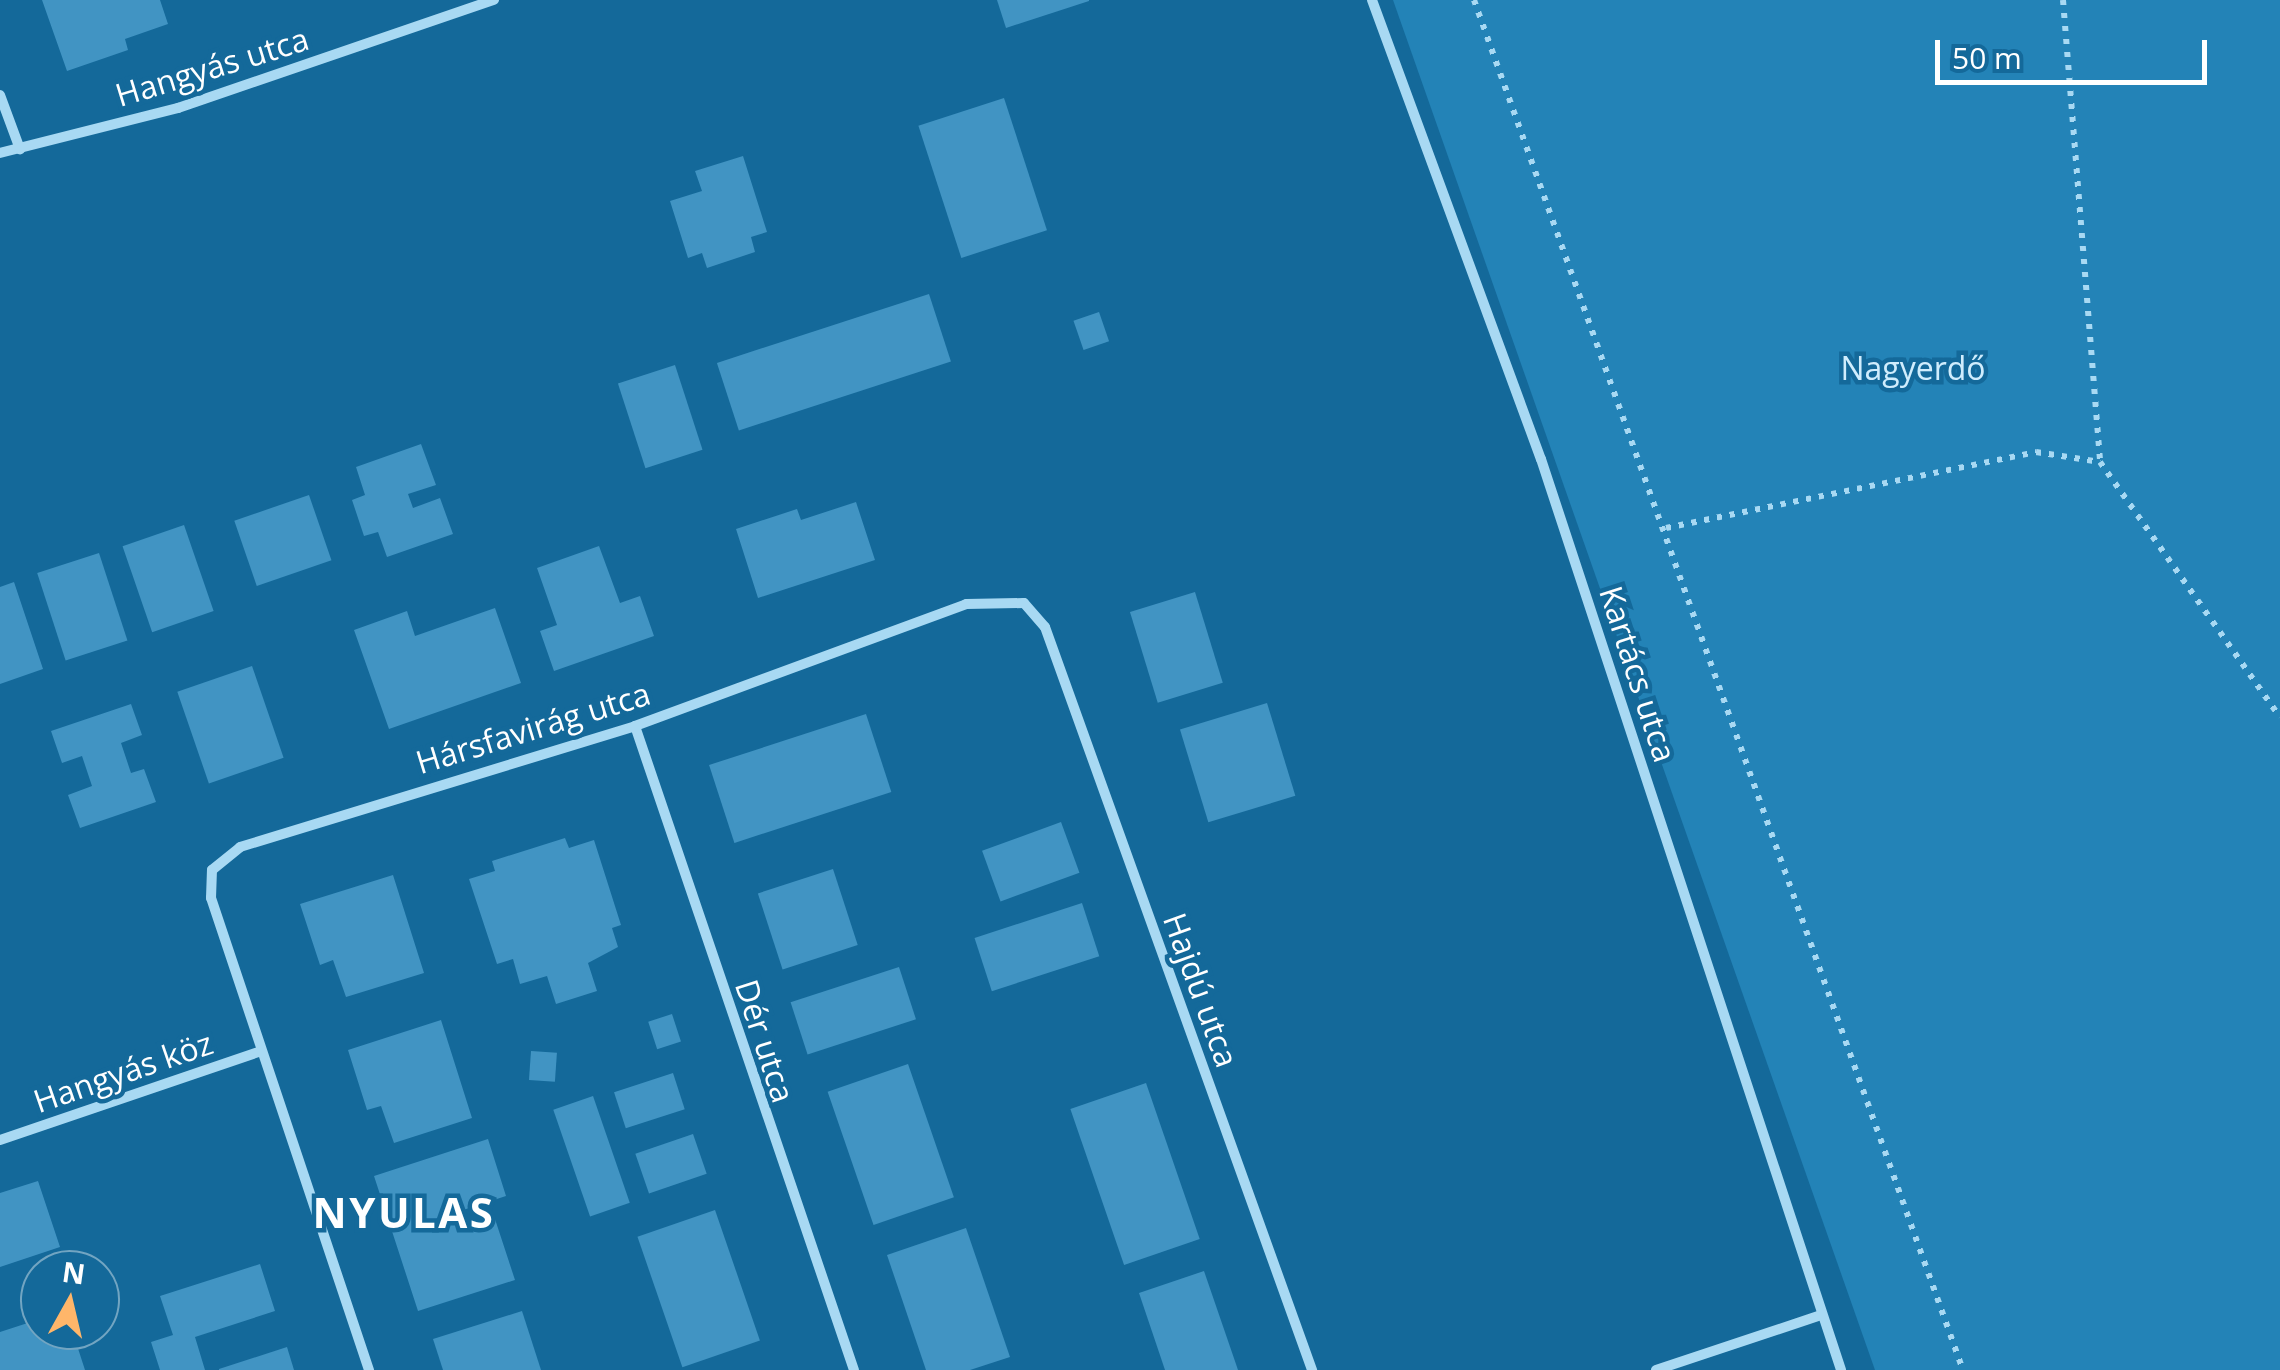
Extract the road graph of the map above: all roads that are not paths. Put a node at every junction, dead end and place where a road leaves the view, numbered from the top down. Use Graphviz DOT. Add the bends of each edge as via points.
graph roads {
  1 [pos="494,0"];
  2 [pos="1372,0"];
  3 [pos="0,95"];
  4 [pos="20,149"];
  5 [pos="0,153"];
  6 [pos="1045,627"];
  7 [pos="635,726"];
  8 [pos="261,1052"];
  9 [pos="0,1140"];
  10 [pos="1822,1315"];
  11 [pos="370,1370"];
  12 [pos="854,1370"];
  13 [pos="1312,1370"];
  14 [pos="1656,1370"];
  15 [pos="1841,1370"];
  1 -- 4 [label="street, Hangyás utca" via="178,108"];
  2 -- 10 [label="street, Kartács utca" via="1541,459"];
  3 -- 4 [label="street"];
  4 -- 5 [label="street, Hangyás utca"];
  6 -- 7 [label="street, Hársfavirág utca" via="1024,603 966,604"];
  6 -- 13 [label="street, Hajdú utca"];
  7 -- 8 [label="street, Hársfavirág utca" via="240,847 212,870 210,898"];
  7 -- 12 [label="street, Dér utca"];
  8 -- 9 [label="street, Hangyás köz"];
  8 -- 11 [label="street, Hársfavirág utca"];
  10 -- 14 [label="street"];
  10 -- 15 [label="street, Kartács utca"];
}
